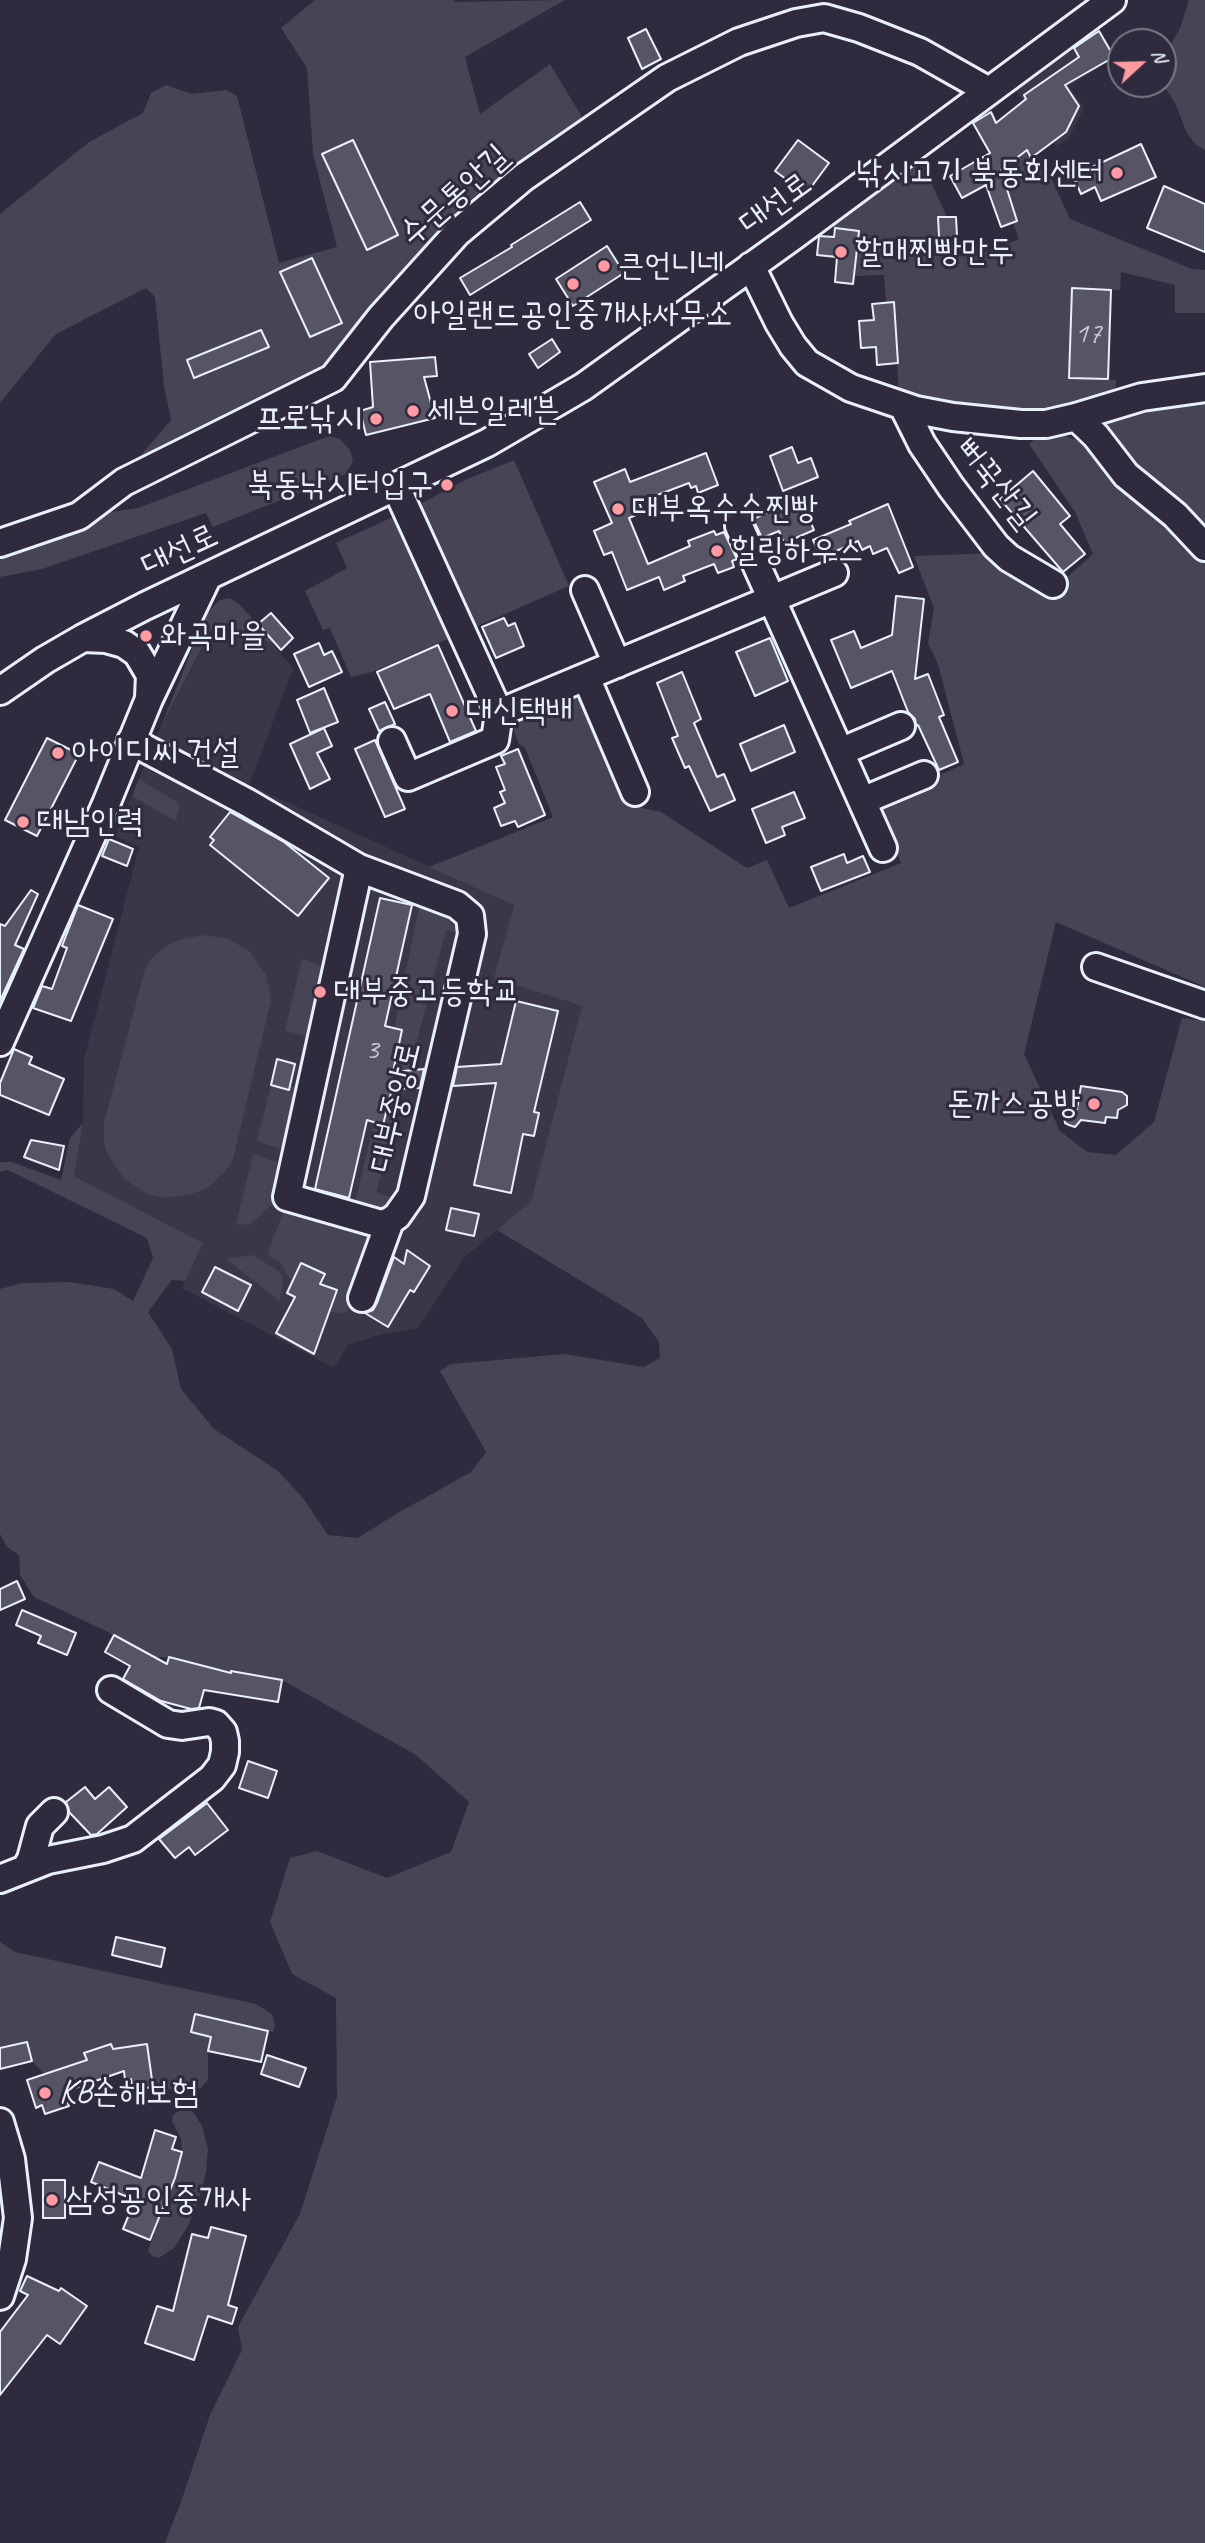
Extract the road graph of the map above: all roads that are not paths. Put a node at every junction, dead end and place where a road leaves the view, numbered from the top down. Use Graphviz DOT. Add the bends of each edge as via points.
graph roads {
  1 [pos="1112,0"];
  2 [pos="989,91"];
  3 [pos="751,267"];
  4 [pos="1205,388"];
  5 [pos="903,406"];
  6 [pos="1076,418"];
  7 [pos="396,486"];
  8 [pos="739,526"];
  9 [pos="0,543"];
  10 [pos="1205,547"];
  11 [pos="834,573"];
  12 [pos="207,578"];
  13 [pos="1053,584"];
  14 [pos="585,590"];
  15 [pos="772,599"];
  16 [pos="83,639"];
  17 [pos="617,664"];
  18 [pos="586,677"];
  19 [pos="0,691"];
  20 [pos="149,699"];
  21 [pos="499,713"];
  22 [pos="901,726"];
  23 [pos="131,741"];
  24 [pos="392,741"];
  25 [pos="840,752"];
  26 [pos="924,775"];
  27 [pos="635,792"];
  28 [pos="862,801"];
  29 [pos="883,848"];
  30 [pos="359,868"];
  31 [pos="1096,967"];
  32 [pos="1205,1004"];
  33 [pos="0,1042"];
  34 [pos="390,1222"];
  35 [pos="362,1298"];
  36 [pos="111,1690"];
  37 [pos="54,1812"];
  38 [pos="26,1868"];
  39 [pos="0,1879"];
  40 [pos="0,2122"];
  41 [pos="0,2296"];
  1 -- 2 [label="street, 대선로"];
  2 -- 3 [label="street, 대선로"];
  2 -- 9 [label="street, 수문통안길" via="920,52 824,18 739,42 667,78 524,177 457,233 333,377 124,482 79,516"];
  3 -- 5 [label="street, 뻐꾹산길" via="779,323 807,363 851,388"];
  3 -- 7 [label="street, 대선로" via="583,387 508,432"];
  4 -- 6 [label="street, 뻐꾹산길" via="1142,397"];
  5 -- 6 [label="street, 뻐꾹산길" via="1021,424"];
  5 -- 13 [label="street, 뻐꾹산길" via="936,466 996,546"];
  6 -- 10 [label="street" via="1126,475"];
  7 -- 12 [label="street, 대선로"];
  7 -- 21 [label="street"];
  8 -- 15 [label="street"];
  11 -- 15 [label="street"];
  12 -- 16 [label="street, 대선로"];
  12 -- 20 [label="street"];
  14 -- 17 [label="street"];
  15 -- 17 [label="street"];
  15 -- 25 [label="street"];
  16 -- 19 [label="street, 대선로"];
  16 -- 20 [label="street" via="106,639 137,653 150,676"];
  17 -- 18 [label="street"];
  18 -- 21 [label="street"];
  18 -- 27 [label="street"];
  20 -- 23 [label="street"];
  21 -- 24 [label="street" via="495,740 408,777"];
  22 -- 25 [label="street"];
  23 -- 30 [label="street, 대부중앙로"];
  23 -- 33 [label="street"];
  25 -- 28 [label="street"];
  26 -- 28 [label="street"];
  28 -- 29 [label="street"];
  30 -- 34 [label="street, 대부중앙로" via="457,905 472,924 411,1196"];
  30 -- 34 [label="street, 대부중앙로" via="287,1197 381,1224"];
  31 -- 32 [label="street"];
  34 -- 35 [label="street, 대부중앙로"];
  36 -- 38 [label="street" via="167,1724 226,1720 222,1765 144,1832 120,1844"];
  37 -- 38 [label="street" via="40,1826"];
  38 -- 39 [label="street"];
  40 -- 41 [label="street" via="11,2159 18,2218"];
}
